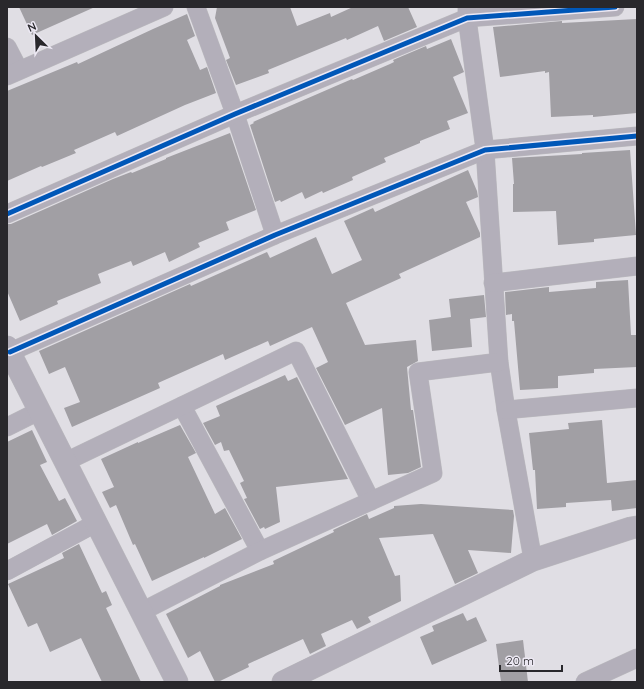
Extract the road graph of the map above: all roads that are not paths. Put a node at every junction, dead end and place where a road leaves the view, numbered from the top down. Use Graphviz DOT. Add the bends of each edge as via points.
graph roads {
  1 [pos="164,7"];
  2 [pos="196,7"];
  3 [pos="615,7"];
  4 [pos="138,12"];
  5 [pos="467,12"];
  6 [pos="7,48"];
  7 [pos="13,73"];
  8 [pos="235,114"];
  9 [pos="637,136"];
  10 [pos="485,150"];
  11 [pos="7,214"];
  12 [pos="275,234"];
  13 [pos="637,266"];
  14 [pos="493,284"];
  15 [pos="8,350"];
  16 [pos="499,362"];
  17 [pos="637,398"];
  18 [pos="182,406"];
  19 [pos="39,410"];
  20 [pos="506,410"];
  21 [pos="7,427"];
  22 [pos="65,462"];
  23 [pos="371,501"];
  24 [pos="96,524"];
  25 [pos="637,527"];
  26 [pos="260,551"];
  27 [pos="533,560"];
  28 [pos="7,571"];
  29 [pos="141,612"];
  30 [pos="637,658"];
  31 [pos="177,682"];
  32 [pos="283,682"];
  33 [pos="584,682"];
  1 -- 4 [label="street"];
  2 -- 8 [label="street"];
  3 -- 5 [label="street"];
  4 -- 7 [label="street"];
  5 -- 8 [label="street"];
  5 -- 10 [label="street"];
  6 -- 7 [label="street"];
  8 -- 11 [label="street"];
  8 -- 12 [label="street"];
  9 -- 10 [label="street"];
  10 -- 12 [label="street"];
  10 -- 14 [label="street"];
  12 -- 15 [label="street"];
  13 -- 14 [label="street"];
  14 -- 16 [label="street"];
  15 -- 19 [label="street"];
  16 -- 20 [label="street"];
  16 -- 23 [label="street" via="418,372 433,473"];
  17 -- 20 [label="street"];
  18 -- 22 [label="street"];
  18 -- 23 [label="street" via="296,351"];
  18 -- 26 [label="street"];
  19 -- 21 [label="street"];
  19 -- 22 [label="street"];
  20 -- 27 [label="street"];
  22 -- 24 [label="street"];
  23 -- 26 [label="street"];
  24 -- 28 [label="street"];
  24 -- 29 [label="street"];
  25 -- 27 [label="street"];
  26 -- 29 [label="street"];
  27 -- 32 [label="street"];
  29 -- 31 [label="street"];
  30 -- 33 [label="street"];
}
